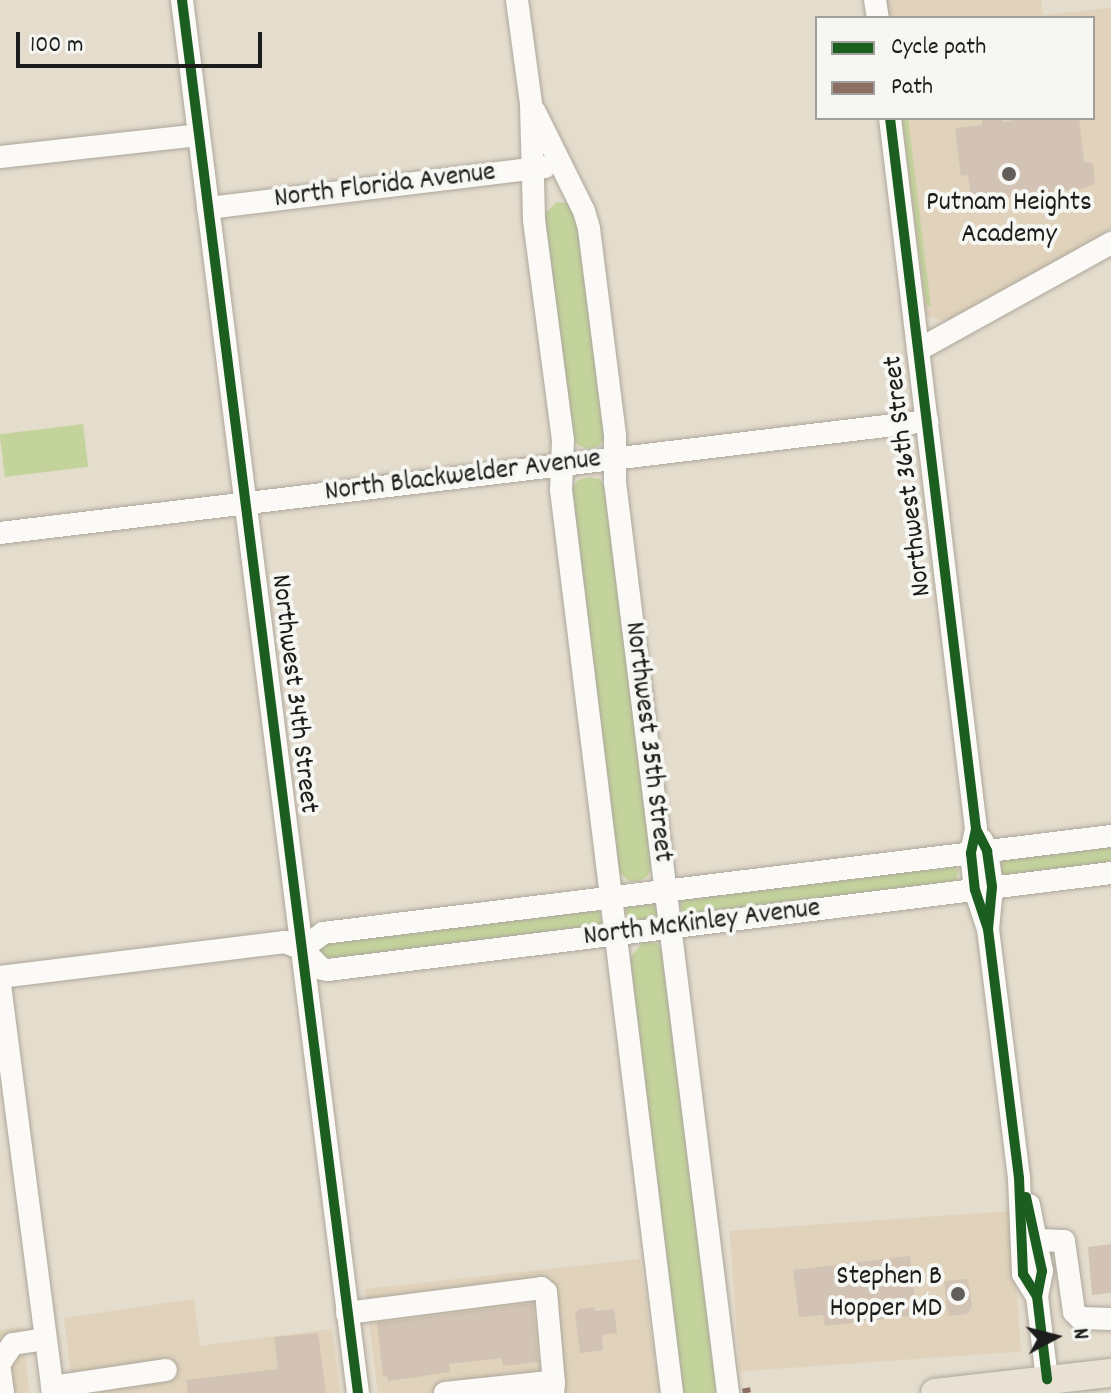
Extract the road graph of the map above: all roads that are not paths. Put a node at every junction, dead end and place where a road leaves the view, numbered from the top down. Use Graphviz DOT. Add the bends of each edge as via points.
graph roads {
  1 [pos="182,0"];
  2 [pos="517,0"];
  3 [pos="531,104"];
  4 [pos="890,120"];
  5 [pos="199,135"];
  6 [pos="0,157"];
  7 [pos="562,165"];
  8 [pos="533,169"];
  9 [pos="208,208"];
  10 [pos="1111,243"];
  11 [pos="918,350"];
  12 [pos="927,421"];
  13 [pos="615,459"];
  14 [pos="562,465"];
  15 [pos="245,503"];
  16 [pos="0,533"];
  17 [pos="1111,836"];
  18 [pos="979,852"];
  19 [pos="1111,873"];
  20 [pos="983,888"];
  21 [pos="665,891"];
  22 [pos="614,898"];
  23 [pos="670,929"];
  24 [pos="617,934"];
  25 [pos="302,949"];
  26 [pos="0,977"];
  27 [pos="0,985"];
  28 [pos="1019,1178"];
  29 [pos="1036,1240"];
  30 [pos="1037,1296"];
  31 [pos="347,1313"];
  32 [pos="1111,1319"];
  33 [pos="43,1339"];
  34 [pos="0,1363"];
  35 [pos="166,1370"];
  36 [pos="0,1371"];
  37 [pos="1111,1373"];
  38 [pos="1048,1386"];
  39 [pos="553,1388"];
  40 [pos="52,1390"];
  41 [pos="3,1393"];
  42 [pos="358,1393"];
  43 [pos="445,1393"];
  44 [pos="672,1393"];
  45 [pos="728,1393"];
  46 [pos="935,1393"];
  1 -- 5 [label="street, Northwest 34th Street"];
  2 -- 3 [label="street, Northwest 35th Street"];
  3 -- 7 [label="street, Northwest 35th Street"];
  3 -- 8 [label="street, Northwest 35th Street"];
  4 -- 11 [label="street, Northwest 36th Street"];
  5 -- 6 [label="street"];
  5 -- 9 [label="street, Northwest 34th Street"];
  7 -- 8 [label="street, North Florida Avenue"];
  7 -- 13 [label="street, Northwest 35th Street" via="589,229"];
  8 -- 9 [label="street, North Florida Avenue"];
  8 -- 14 [label="street, Northwest 35th Street"];
  9 -- 15 [label="street, Northwest 34th Street"];
  10 -- 11 [label="street"];
  11 -- 12 [label="street, Northwest 36th Street"];
  12 -- 13 [label="street, North Blackwelder Avenue"];
  12 -- 18 [label="street, Northwest 36th Street"];
  13 -- 14 [label="street, North Blackwelder Avenue"];
  13 -- 21 [label="street, Northwest 35th Street"];
  14 -- 15 [label="street, North Blackwelder Avenue"];
  14 -- 22 [label="street, Northwest 35th Street"];
  15 -- 16 [label="street, North Blackwelder Avenue"];
  15 -- 25 [label="street, Northwest 34th Street"];
  17 -- 18 [label="street, North McKinley Avenue"];
  18 -- 20 [label="street, Northwest 36th Street"];
  18 -- 21 [label="street, North McKinley Avenue"];
  19 -- 20 [label="street, North McKinley Avenue"];
  20 -- 23 [label="street, North McKinley Avenue"];
  20 -- 28 [label="street, Northwest 36th Street"];
  21 -- 22 [label="street, North McKinley Avenue"];
  21 -- 23 [label="street, Northwest 35th Street"];
  22 -- 24 [label="street, Northwest 35th Street"];
  22 -- 25 [label="street, North McKinley Avenue" via="323,933"];
  23 -- 24 [label="street, North McKinley Avenue"];
  23 -- 45 [label="street, Northwest 35th Street"];
  24 -- 25 [label="street, North McKinley Avenue" via="328,970"];
  24 -- 44 [label="street, Northwest 35th Street"];
  25 -- 26 [label="street, North McKinley Avenue" via="285,942"];
  25 -- 31 [label="street, Northwest 34th Street"];
  27 -- 33 [label="street"];
  28 -- 29 [label="street, Northwest 36th Street"];
  28 -- 30 [label="street, Northwest 36th Street" via="1023,1274"];
  29 -- 30 [label="street, Northwest 36th Street" via="1042,1271"];
  29 -- 32 [label="street" via="1064,1241 1074,1312 1080,1318"];
  30 -- 38 [label="street, Northwest 36th Street"];
  31 -- 39 [label="street" via="541,1288 546,1292"];
  31 -- 42 [label="street, Northwest 34th Street"];
  33 -- 34 [label="street" via="13,1344"];
  33 -- 40 [label="street"];
  35 -- 40 [label="street"];
  36 -- 41 [label="street"];
  37 -- 38 [label="main road"];
  38 -- 46 [label="main road"];
  39 -- 43 [label="street"];
}
